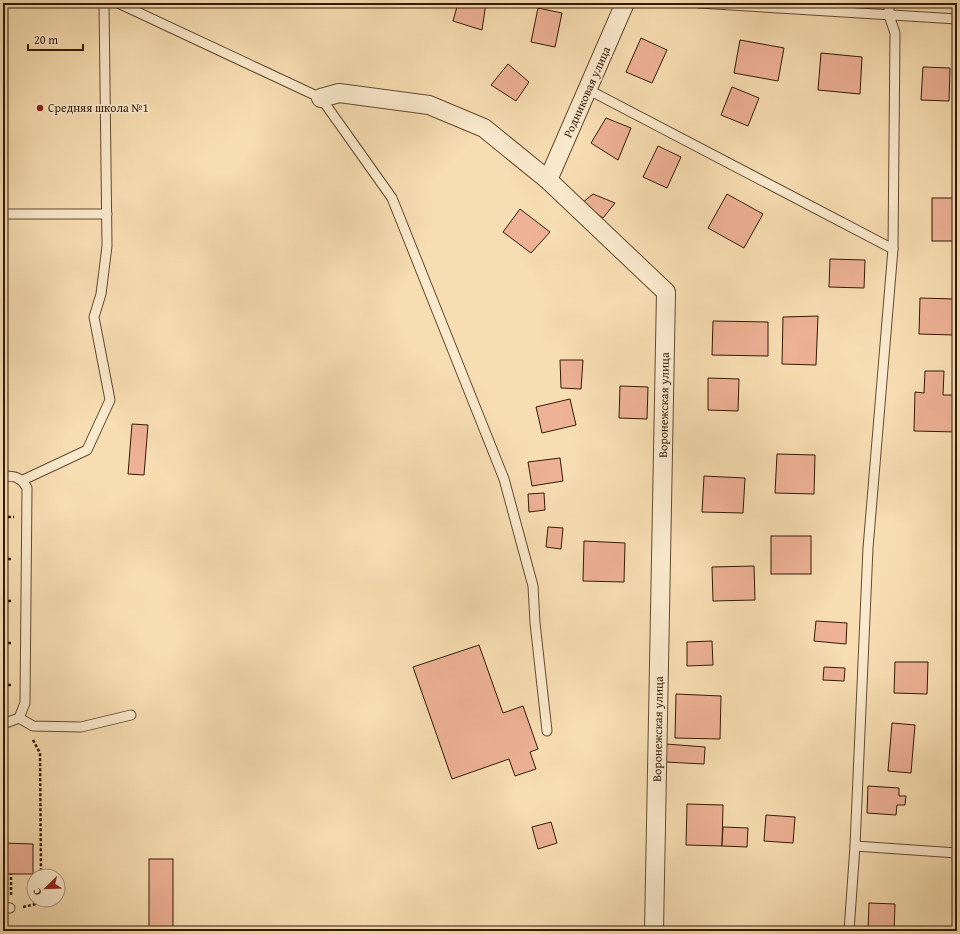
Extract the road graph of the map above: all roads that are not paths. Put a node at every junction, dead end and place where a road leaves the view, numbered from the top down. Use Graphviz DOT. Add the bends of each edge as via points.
graph roads {
  1 [pos="104,3"];
  2 [pos="118,3"];
  3 [pos="625,3"];
  4 [pos="699,3"];
  5 [pos="889,3"];
  6 [pos="888,14"];
  7 [pos="957,19"];
  8 [pos="588,89"];
  9 [pos="321,98"];
  10 [pos="548,180"];
  11 [pos="3,214"];
  12 [pos="107,214"];
  13 [pos="894,249"];
  14 [pos="3,476"];
  15 [pos="23,480"];
  16 [pos="131,715"];
  17 [pos="19,718"];
  18 [pos="3,724"];
  19 [pos="547,731"];
  20 [pos="855,846"];
  21 [pos="957,853"];
  22 [pos="654,931"];
  23 [pos="849,931"];
  1 -- 12 [label="lane"];
  2 -- 9 [label="lane"];
  3 -- 8 [label="street, Родниковая улица"];
  4 -- 6 [label="lane"];
  5 -- 6 [label="lane"];
  6 -- 7 [label="lane"];
  6 -- 13 [label="lane" via="895,33"];
  8 -- 10 [label="street, Родниковая улица"];
  8 -- 13 [label="lane"];
  9 -- 10 [label="street, Воронежская улица" via="339,93 429,105 484,128"];
  9 -- 19 [label="lane" via="392,198 504,479 533,586"];
  10 -- 22 [label="street, Воронежская улица" via="666,292"];
  11 -- 12 [label="lane"];
  12 -- 15 [label="lane" via="107,246 101,294 94,317 110,400 87,450"];
  13 -- 20 [label="lane" via="868,548"];
  14 -- 15 [label="lane" via="15,476"];
  15 -- 17 [label="lane" via="27,488 25,703"];
  16 -- 17 [label="lane" via="81,727 33,726"];
  17 -- 18 [label="lane"];
  20 -- 21 [label="lane"];
  20 -- 23 [label="lane"];
}
